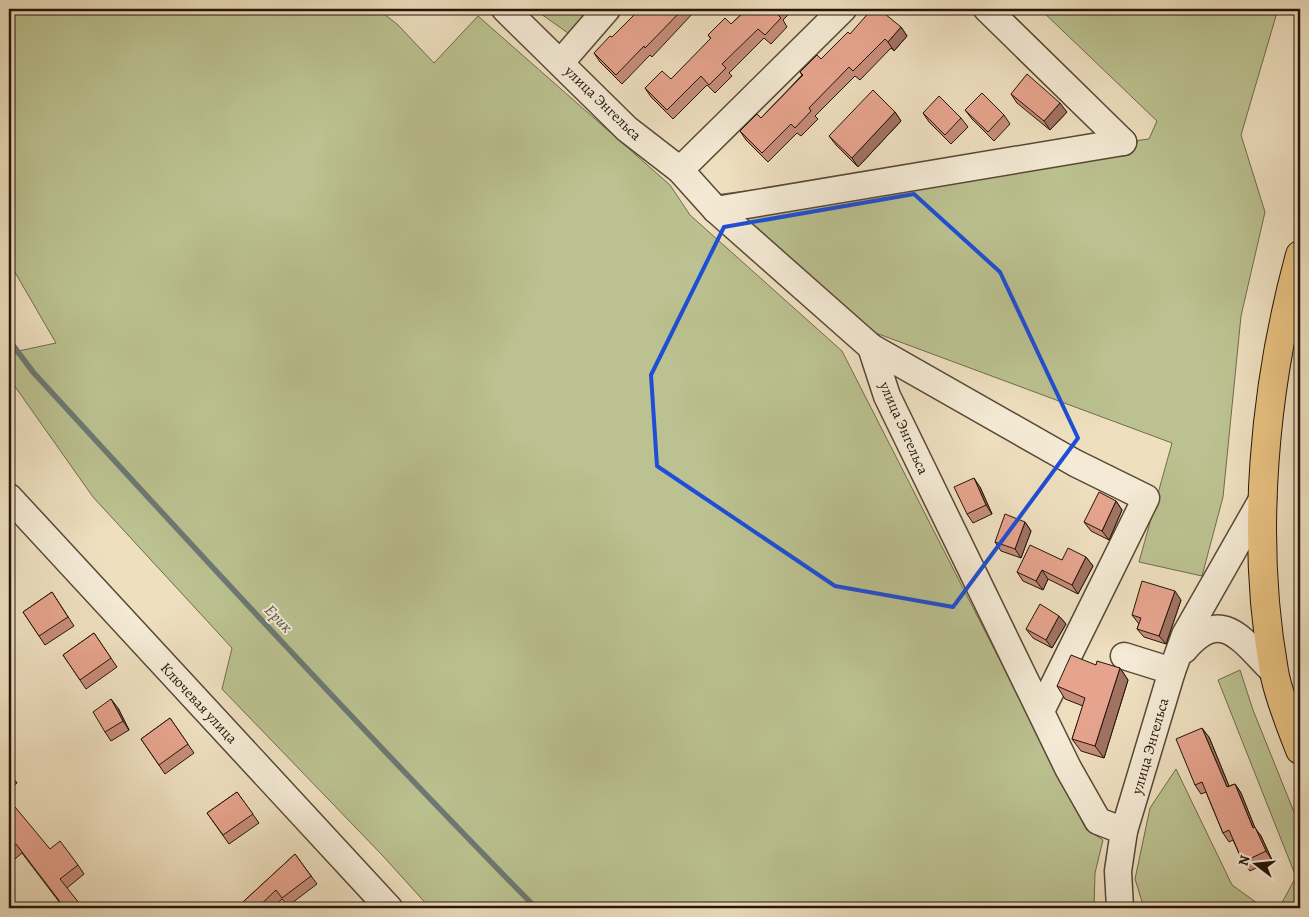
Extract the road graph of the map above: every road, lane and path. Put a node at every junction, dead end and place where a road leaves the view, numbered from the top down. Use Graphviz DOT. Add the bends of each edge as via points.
graph roads {
  1 [pos="505,9"];
  2 [pos="607,9"];
  3 [pos="843,9"];
  4 [pos="987,9"];
  5 [pos="561,62"];
  6 [pos="680,170"];
  7 [pos="716,210"];
  8 [pos="1300,255"];
  9 [pos="872,347"];
  10 [pos="9,497"];
  11 [pos="1263,498"];
  12 [pos="1124,656"];
  13 [pos="1174,666"];
  14 [pos="1274,672"];
  15 [pos="1041,712"];
  16 [pos="1300,750"];
  17 [pos="1124,832"];
  18 [pos="389,908"];
  19 [pos="1120,908"];
  1 -- 5 [label="street, улица Энгельса"];
  2 -- 5 [label="street"];
  3 -- 6 [label="street"];
  4 -- 7 [label="street" via="1123,142"];
  5 -- 6 [label="street, улица Энгельса" via="627,129"];
  6 -- 7 [label="street, улица Энгельса"];
  7 -- 9 [label="street, улица Энгельса"];
  8 -- 11 [label="highway" via="1273,386"];
  9 -- 15 [label="street, улица Энгельса" via="887,396"];
  9 -- 15 [label="street" via="1075,463 1146,498"];
  10 -- 18 [label="street, Ключевая улица"];
  11 -- 13 [label="street, улица Энгельса" via="1185,635"];
  11 -- 14 [label="highway" via="1265,585"];
  12 -- 13 [label="street"];
  13 -- 14 [label="street, улица Энгельса" via="1192,641 1208,629 1223,627"];
  13 -- 17 [label="street, улица Энгельса"];
  14 -- 16 [label="highway"];
  15 -- 17 [label="street, улица Энгельса" via="1098,821"];
  17 -- 19 [label="street, улица Энгельса" via="1118,871"];
}
